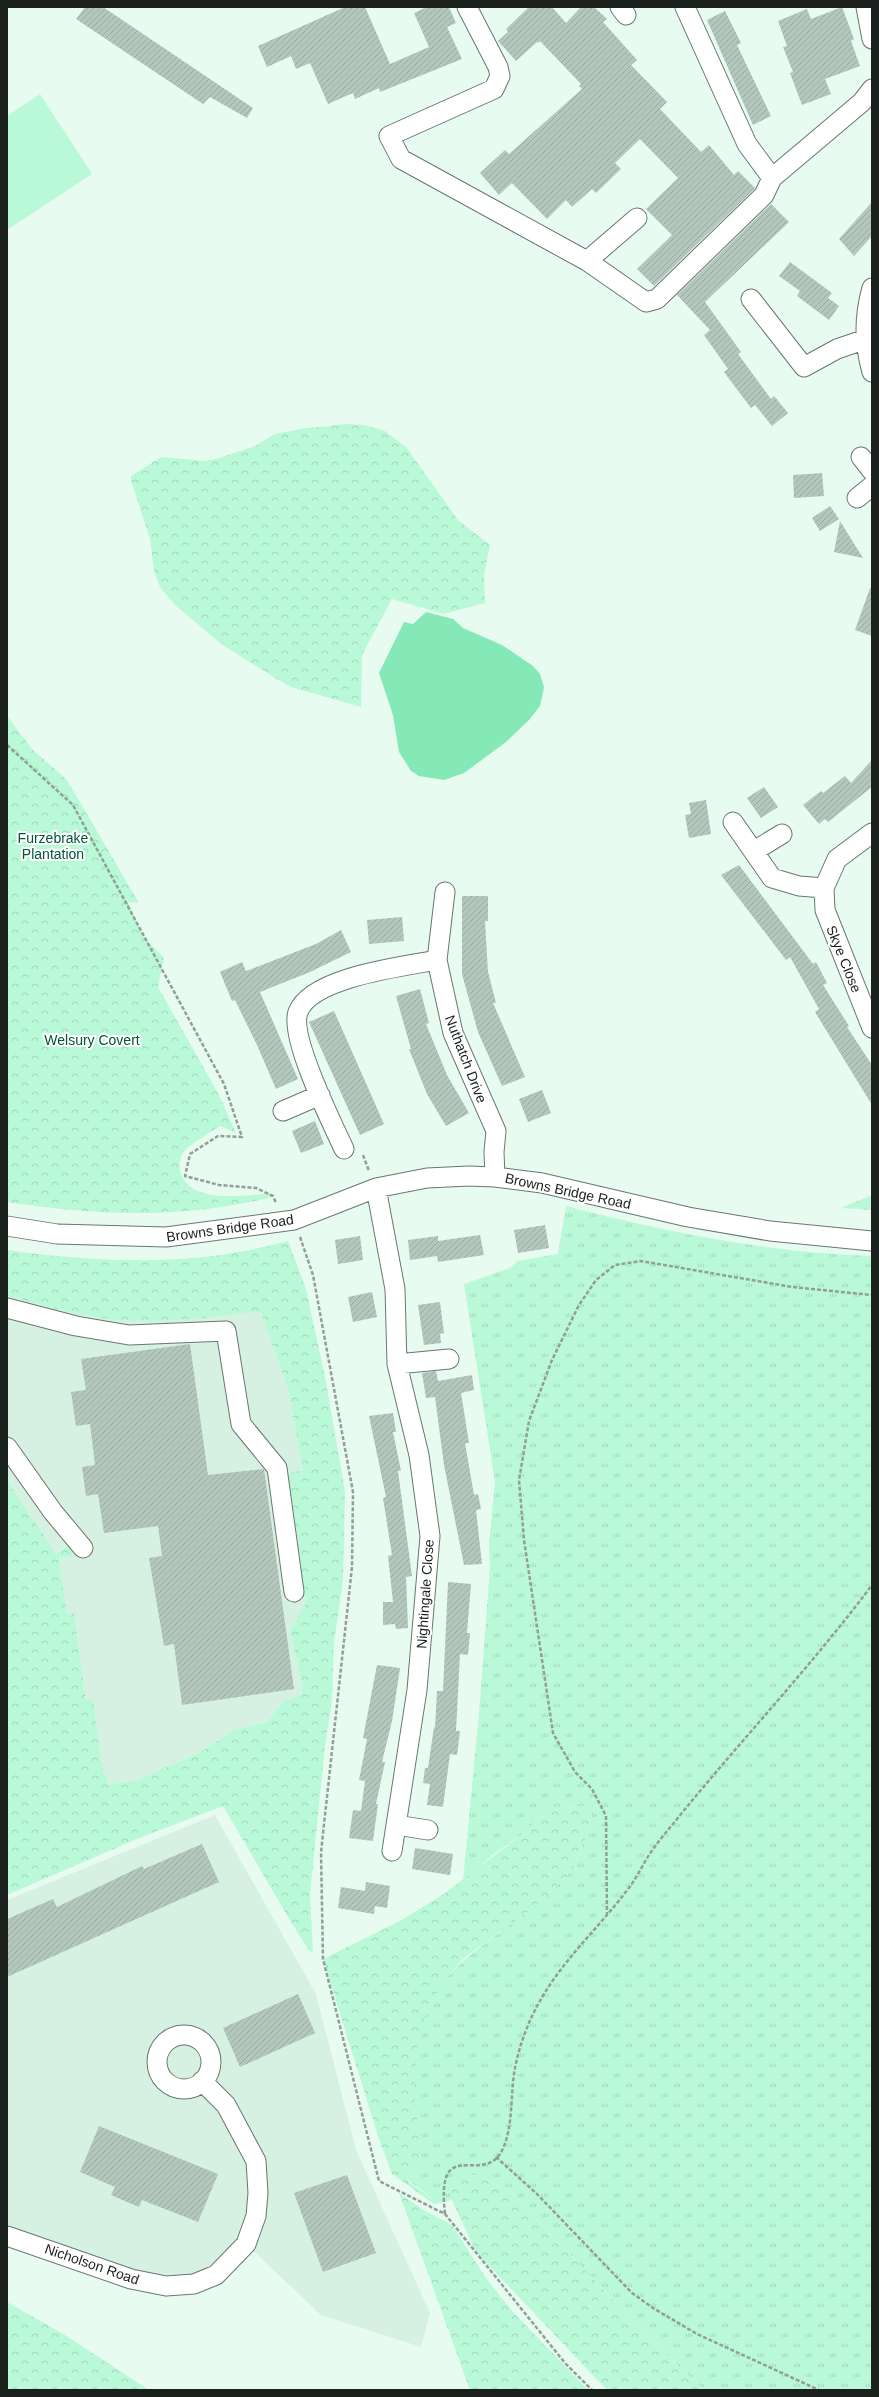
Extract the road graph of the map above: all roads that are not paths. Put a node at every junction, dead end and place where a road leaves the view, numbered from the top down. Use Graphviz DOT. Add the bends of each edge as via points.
graph roads {
  1 [pos="467,7"];
  2 [pos="685,7"];
  3 [pos="866,7"];
  4 [pos="872,39"];
  5 [pos="872,89"];
  6 [pos="772,178"];
  7 [pos="637,218"];
  8 [pos="587,261"];
  9 [pos="872,288"];
  10 [pos="751,299"];
  11 [pos="866,339"];
  12 [pos="872,372"];
  13 [pos="872,486"];
  14 [pos="857,498"];
  15 [pos="734,822"];
  16 [pos="872,833"];
  17 [pos="782,834"];
  18 [pos="754,851"];
  19 [pos="824,888"];
  20 [pos="445,892"];
  21 [pos="437,960"];
  22 [pos="872,1028"];
  23 [pos="320,1095"];
  24 [pos="283,1111"];
  25 [pos="344,1150"];
  26 [pos="495,1177"];
  27 [pos="376,1188"];
  28 [pos="7,1226"];
  29 [pos="872,1241"];
  30 [pos="7,1308"];
  31 [pos="449,1358"];
  32 [pos="397,1364"];
  33 [pos="7,1447"];
  34 [pos="83,1548"];
  35 [pos="294,1592"];
  36 [pos="396,1825"];
  37 [pos="428,1830"];
  38 [pos="392,1851"];
  39 [pos="202,2081"];
  40 [pos="7,2236"];
  1 -- 8 [label="street" via="498,67 500,76 494,89 389,136 401,159"];
  2 -- 6 [label="street" via="747,144"];
  3 -- 4 [label="street"];
  5 -- 6 [label="street" via="862,102"];
  6 -- 8 [label="street" via="764,194 657,299 646,302"];
  7 -- 8 [label="street"];
  9 -- 11 [label="street" via="867,307"];
  10 -- 11 [label="street" via="804,367 837,349"];
  11 -- 12 [label="street"];
  13 -- 14 [label="street"];
  15 -- 18 [label="street"];
  16 -- 19 [label="street, Skye Close" via="837,859"];
  17 -- 18 [label="street"];
  18 -- 19 [label="street" via="772,878 799,886"];
  19 -- 22 [label="street, Skye Close" via="825,910"];
  20 -- 21 [label="street, Nuthatch Drive"];
  21 -- 23 [label="street" via="376,970 343,980 312,995 298,1012 297,1030"];
  21 -- 26 [label="street, Nuthatch Drive" via="453,1033 496,1131"];
  23 -- 24 [label="street"];
  23 -- 25 [label="street"];
  26 -- 27 [label="street, Browns Bridge Road" via="427,1178"];
  26 -- 29 [label="street, Browns Bridge Road" via="542,1183 736,1226"];
  27 -- 28 [label="street, Browns Bridge Road" via="294,1220 166,1237 57,1234"];
  27 -- 32 [label="street, Nightingale Close" via="395,1289"];
  30 -- 35 [label="street" via="76,1326 128,1335 226,1331 241,1424 277,1468"];
  31 -- 32 [label="street"];
  32 -- 36 [label="street, Nightingale Close" via="419,1455 430,1536 418,1690"];
  33 -- 34 [label="street" via="53,1512"];
  36 -- 37 [label="street"];
  36 -- 38 [label="street, Nightingale Close"];
  39 -- 40 [label="street, Nicholson Road" via="226,2105 256,2161 256,2216 246,2244 216,2275 194,2284 166,2286 130,2279"];
}
